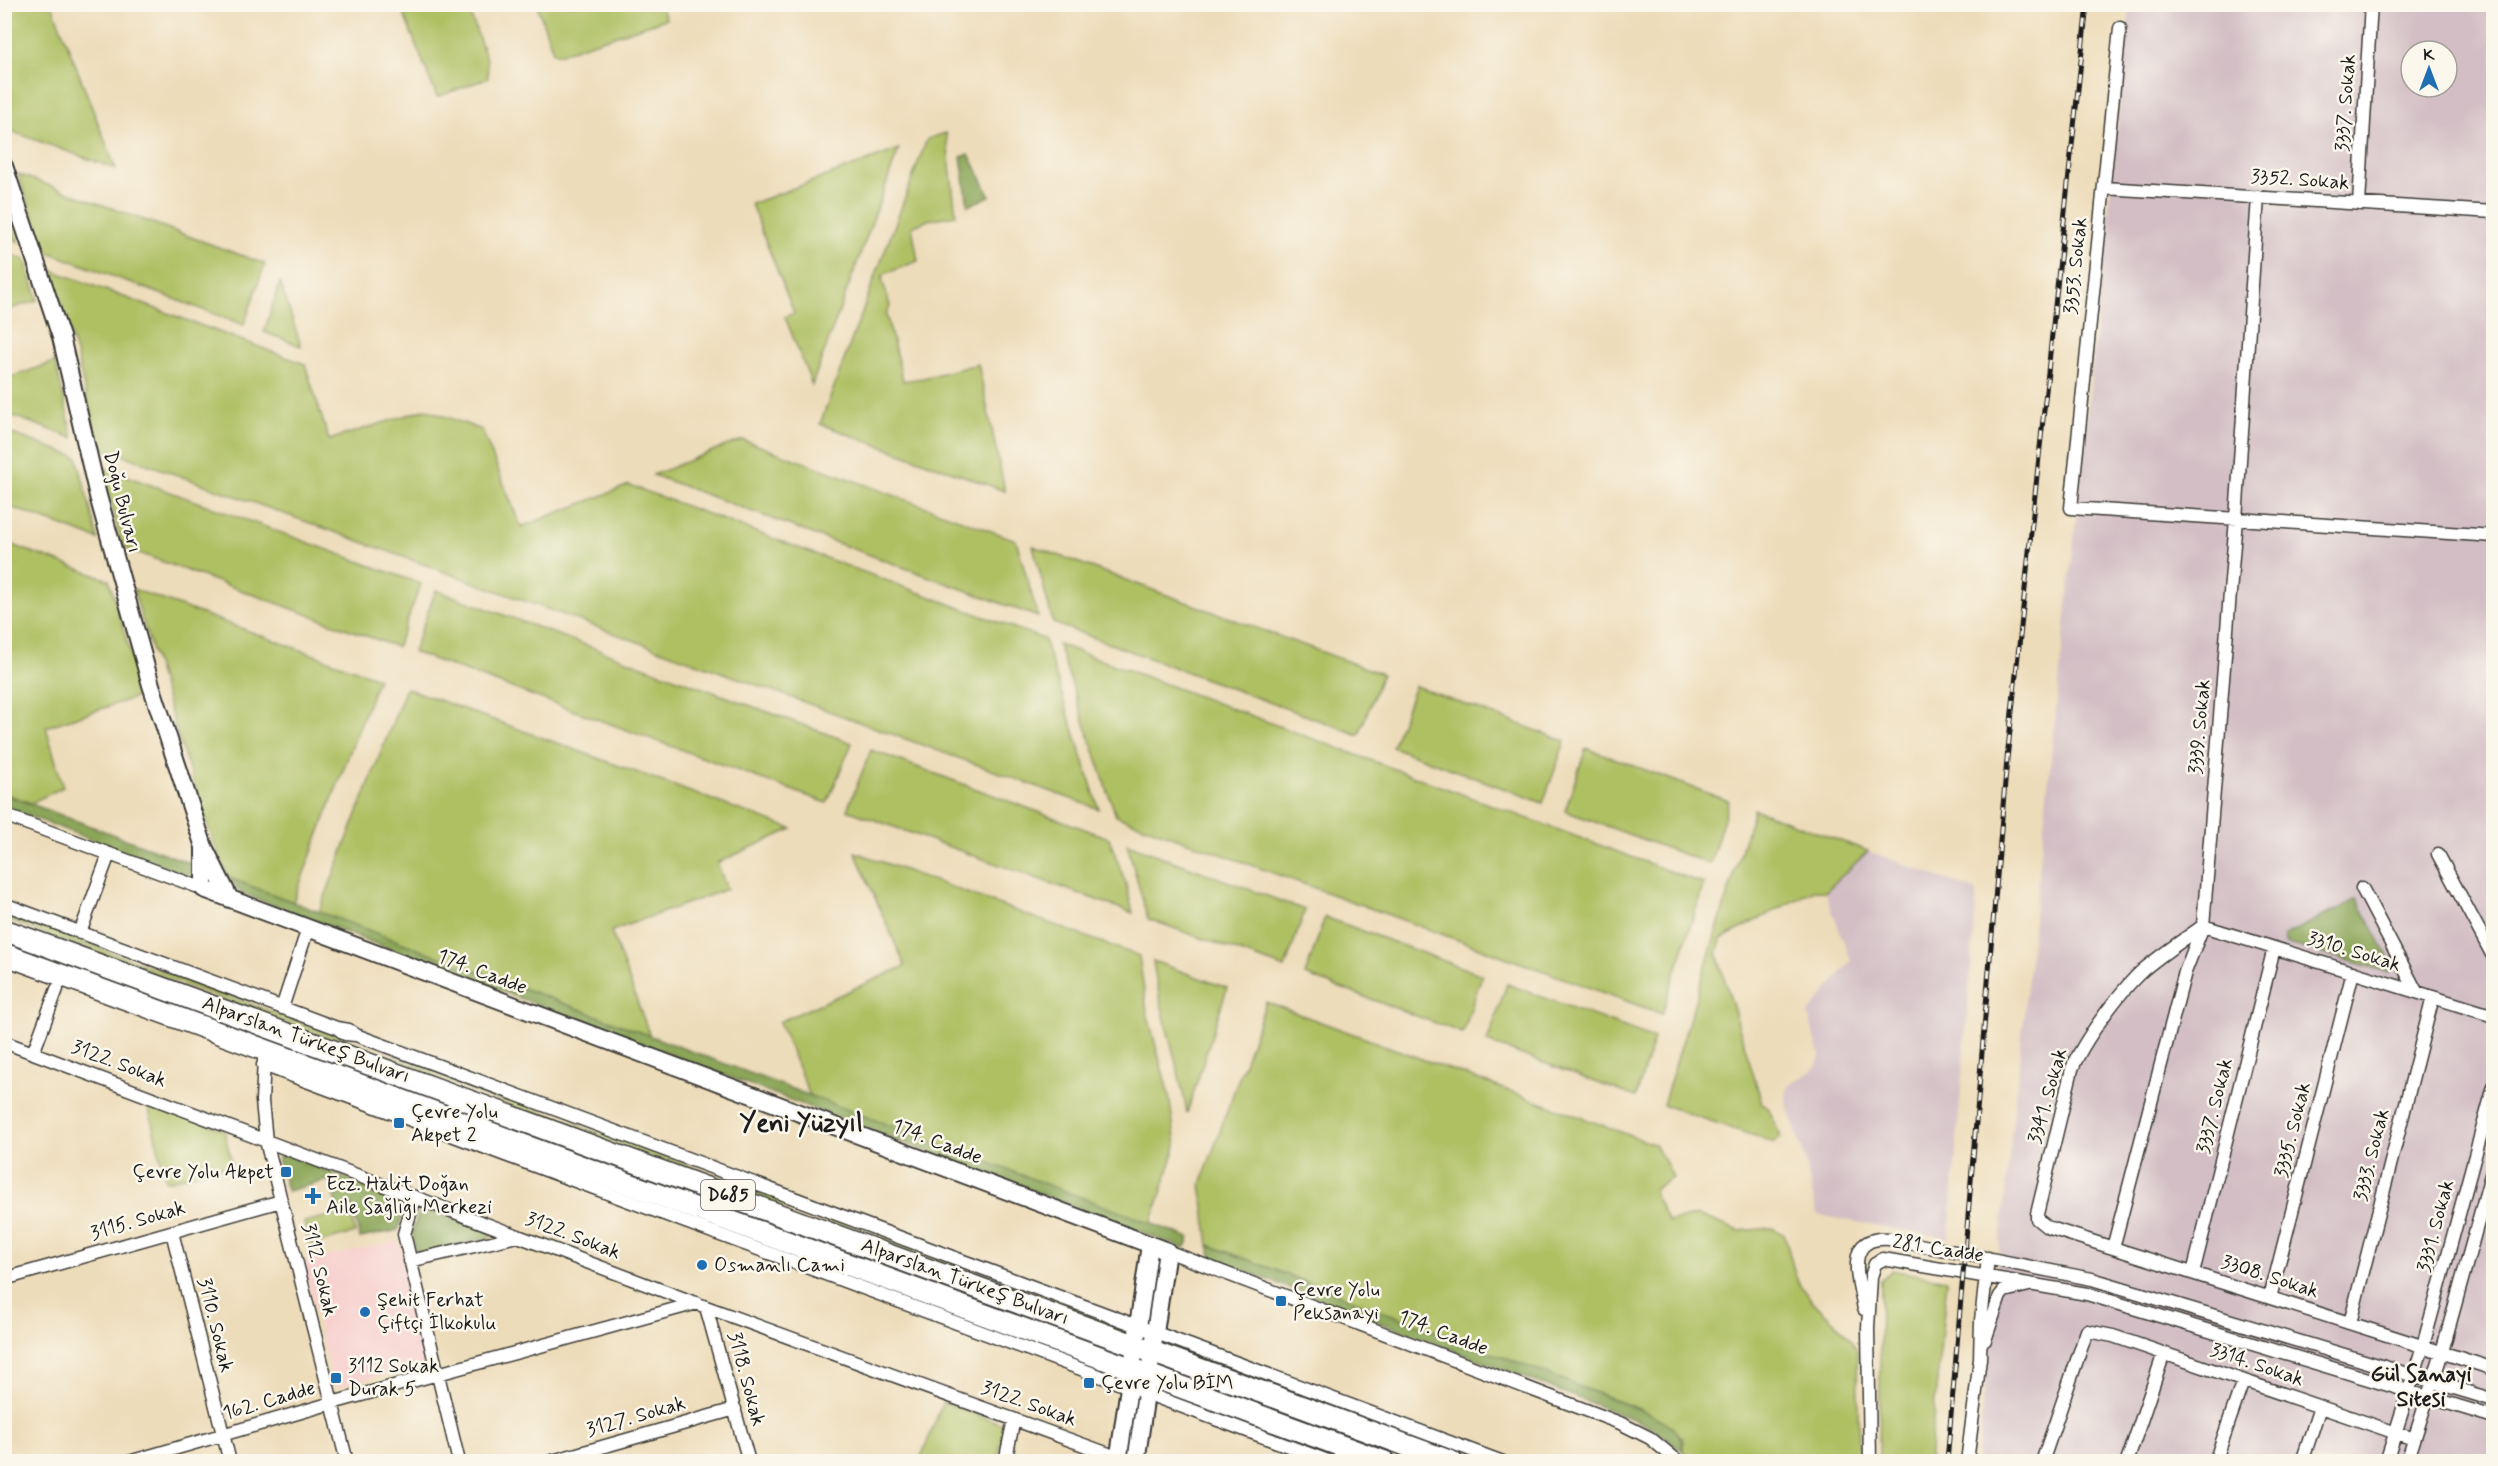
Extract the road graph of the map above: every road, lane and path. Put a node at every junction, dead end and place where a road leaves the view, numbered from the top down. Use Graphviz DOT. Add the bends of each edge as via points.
graph roads {
  1 [pos="2371,4"];
  2 [pos="2120,28"];
  3 [pos="4,166"];
  4 [pos="2104,188"];
  5 [pos="2258,197"];
  6 [pos="2359,204"];
  7 [pos="2493,212"];
  8 [pos="2236,519"];
  9 [pos="2493,536"];
  10 [pos="4,814"];
  11 [pos="204,847"];
  12 [pos="109,854"];
  13 [pos="2438,854"];
  14 [pos="2362,888"];
  15 [pos="204,889"];
  16 [pos="230,899"];
  17 [pos="4,904"];
  18 [pos="2204,926"];
  19 [pos="308,928"];
  20 [pos="4,930"];
  21 [pos="81,933"];
  22 [pos="2274,948"];
  23 [pos="4,954"];
  24 [pos="2493,958"];
  25 [pos="2353,972"];
  26 [pos="57,989"];
  27 [pos="2416,991"];
  28 [pos="2433,997"];
  29 [pos="282,1008"];
  30 [pos="2493,1016"];
  31 [pos="4,1042"];
  32 [pos="33,1053"];
  33 [pos="264,1058"];
  34 [pos="2493,1086"];
  35 [pos="266,1141"];
  36 [pos="2493,1164"];
  37 [pos="415,1197"];
  38 [pos="281,1201"];
  39 [pos="2037,1220"];
  40 [pos="172,1232"];
  41 [pos="517,1236"];
  42 [pos="1150,1245"];
  43 [pos="2113,1248"];
  44 [pos="1167,1251"];
  45 [pos="1988,1258"];
  46 [pos="411,1261"];
  47 [pos="2193,1273"];
  48 [pos="1986,1276"];
  49 [pos="4,1279"];
  50 [pos="2035,1284"];
  51 [pos="2270,1298"];
  52 [pos="702,1305"];
  53 [pos="2350,1323"];
  54 [pos="1868,1328"];
  55 [pos="1145,1338"];
  56 [pos="2423,1346"];
  57 [pos="2442,1352"];
  58 [pos="2164,1353"];
  59 [pos="1980,1359"];
  60 [pos="2493,1369"];
  61 [pos="437,1375"];
  62 [pos="2414,1376"];
  63 [pos="1139,1381"];
  64 [pos="2243,1381"];
  65 [pos="2433,1382"];
  66 [pos="2410,1391"];
  67 [pos="2428,1397"];
  68 [pos="2493,1400"];
  69 [pos="332,1403"];
  70 [pos="2320,1407"];
  71 [pos="735,1409"];
  72 [pos="2493,1416"];
  73 [pos="1014,1419"];
  74 [pos="2396,1433"];
  75 [pos="223,1434"];
  76 [pos="2414,1439"];
  77 [pos="1122,1460"];
  78 [pos="129,1461"];
  79 [pos="230,1461"];
  80 [pos="347,1461"];
  81 [pos="459,1461"];
  82 [pos="549,1461"];
  83 [pos="749,1461"];
  84 [pos="1005,1461"];
  85 [pos="1136,1461"];
  86 [pos="1331,1461"];
  87 [pos="1385,1461"];
  88 [pos="1452,1461"];
  89 [pos="1503,1461"];
  90 [pos="1679,1461"];
  91 [pos="1870,1461"];
  92 [pos="1967,1461"];
  93 [pos="2042,1461"];
  94 [pos="2127,1461"];
  95 [pos="2215,1461"];
  96 [pos="2302,1461"];
  97 [pos="2386,1461"];
  98 [pos="2407,1461"];
  1 -- 6 [label="street, 3337. Sokak"];
  2 -- 4 [label="street, 3353. Sokak"];
  3 -- 11 [label="street, Doğu Bulvarı" via="61,337 124,595"];
  4 -- 5 [label="street, 3352. Sokak"];
  4 -- 8 [label="street, 3353. Sokak" via="2071,508"];
  5 -- 6 [label="street, 3352. Sokak"];
  5 -- 8 [label="street, 3339. Sokak"];
  6 -- 7 [label="street, 3352. Sokak"];
  8 -- 9 [label="street"];
  8 -- 18 [label="street, 3339. Sokak"];
  10 -- 12 [label="street, 174. Cadde"];
  11 -- 15 [label="street, Doğu Bulvarı"];
  11 -- 16 [label="street, Doğu Bulvarı"];
  12 -- 15 [label="street, 174. Cadde"];
  12 -- 21 [label="street"];
  13 -- 24 [label="street"];
  14 -- 27 [label="street"];
  15 -- 16 [label="street, 174. Cadde"];
  16 -- 19 [label="street, 174. Cadde"];
  17 -- 21 [label="street"];
  18 -- 22 [label="street, 3310. Sokak"];
  18 -- 39 [label="street, 3341. Sokak" via="2137,976 2078,1054"];
  18 -- 43 [label="street, 3339. Sokak" via="2185,972"];
  19 -- 29 [label="street"];
  19 -- 42 [label="street, 174. Cadde"];
  20 -- 55 [label="highway, Alparslan Türkeş Bulvarı / D685"];
  21 -- 29 [label="street"];
  22 -- 25 [label="street, 3310. Sokak"];
  22 -- 47 [label="street, 3337. Sokak"];
  23 -- 33 [label="highway, Alparslan Türkeş Bulvarı / D685"];
  25 -- 27 [label="street, 3310. Sokak"];
  25 -- 51 [label="street, 3335. Sokak"];
  26 -- 32 [label="street"];
  27 -- 28 [label="street, 3310. Sokak"];
  28 -- 30 [label="street, 3310. Sokak"];
  28 -- 53 [label="street, 3333. Sokak"];
  29 -- 55 [label="street" via="349,1030"];
  31 -- 32 [label="street, 3122. Sokak"];
  32 -- 35 [label="street, 3122. Sokak"];
  33 -- 35 [label="street, 3112. Sokak" via="262,1101"];
  33 -- 63 [label="highway, Alparslan Türkeş Bulvarı / D685"];
  34 -- 56 [label="street, 3331. Sokak"];
  35 -- 37 [label="street, 3122. Sokak"];
  35 -- 38 [label="street, 3112. Sokak"];
  36 -- 57 [label="street, 3331. Sokak"];
  37 -- 41 [label="street, 3122. Sokak"];
  37 -- 46 [label="street" via="404,1234"];
  38 -- 40 [label="street, 3115. Sokak"];
  38 -- 69 [label="street, 3112. Sokak"];
  39 -- 43 [label="street, 3308. Sokak" via="2047,1227"];
  40 -- 49 [label="street, 3115. Sokak"];
  40 -- 75 [label="street, 3110. Sokak"];
  41 -- 46 [label="street"];
  41 -- 52 [label="street, 3122. Sokak"];
  42 -- 44 [label="street, 174. Cadde"];
  42 -- 55 [label="street"];
  43 -- 47 [label="street, 3308. Sokak"];
  44 -- 55 [label="street"];
  44 -- 90 [label="street, 174. Cadde" via="1620,1423 1650,1438"];
  45 -- 48 [label="street"];
  45 -- 54 [label="street, 281. Cadde" via="1889,1239 1868,1243 1858,1253 1856,1265"];
  45 -- 62 [label="street, 281. Cadde" via="2092,1279"];
  46 -- 61 [label="street"];
  47 -- 51 [label="street, 3308. Sokak"];
  48 -- 50 [label="street, 281. Cadde"];
  48 -- 54 [label="street, 281. Cadde" via="1880,1259 1872,1271"];
  48 -- 59 [label="street"];
  50 -- 59 [label="street" via="2004,1291 2000,1296"];
  50 -- 66 [label="street, 281. Cadde" via="2118,1302"];
  51 -- 53 [label="street, 3308. Sokak"];
  52 -- 61 [label="street, 162. Cadde"];
  52 -- 71 [label="street, 3118. Sokak"];
  52 -- 73 [label="street, 3122. Sokak"];
  53 -- 56 [label="street, 3308. Sokak"];
  54 -- 91 [label="street"];
  55 -- 63 [label="street"];
  55 -- 88 [label="highway, Alparslan Türkeş Bulvarı / D685"];
  55 -- 89 [label="street"];
  56 -- 57 [label="street, 3308. Sokak"];
  56 -- 62 [label="street, 3331. Sokak"];
  57 -- 60 [label="street, 3308. Sokak"];
  57 -- 65 [label="street, 3331. Sokak"];
  58 -- 64 [label="street, 3314. Sokak"];
  58 -- 93 [label="street, 3314. Sokak" via="2087,1331"];
  58 -- 94 [label="street"];
  59 -- 92 [label="street"];
  61 -- 69 [label="street, 162. Cadde"];
  61 -- 81 [label="street"];
  62 -- 65 [label="street, 281. Cadde"];
  62 -- 66 [label="street, 3331. Sokak"];
  63 -- 77 [label="street"];
  63 -- 85 [label="street"];
  63 -- 86 [label="street"];
  63 -- 87 [label="highway, Alparslan Türkeş Bulvarı / D685"];
  64 -- 70 [label="street, 3314. Sokak"];
  64 -- 95 [label="street"];
  65 -- 67 [label="street, 3331. Sokak"];
  65 -- 68 [label="street, 281. Cadde"];
  66 -- 67 [label="street, 281. Cadde"];
  66 -- 74 [label="street, 3331. Sokak"];
  67 -- 72 [label="street, 281. Cadde"];
  67 -- 76 [label="street, 3331. Sokak"];
  69 -- 75 [label="street, 162. Cadde"];
  69 -- 80 [label="street, 3112. Sokak"];
  70 -- 74 [label="street, 3314. Sokak"];
  70 -- 96 [label="street"];
  71 -- 82 [label="street, 3127. Sokak"];
  71 -- 83 [label="street, 3118. Sokak"];
  73 -- 77 [label="street, 3122. Sokak"];
  73 -- 84 [label="street"];
  74 -- 76 [label="street, 3314. Sokak"];
  74 -- 97 [label="street, 3331. Sokak"];
  75 -- 78 [label="street, 162. Cadde"];
  75 -- 79 [label="street, 3110. Sokak"];
  76 -- 98 [label="street, 3331. Sokak"];
}
